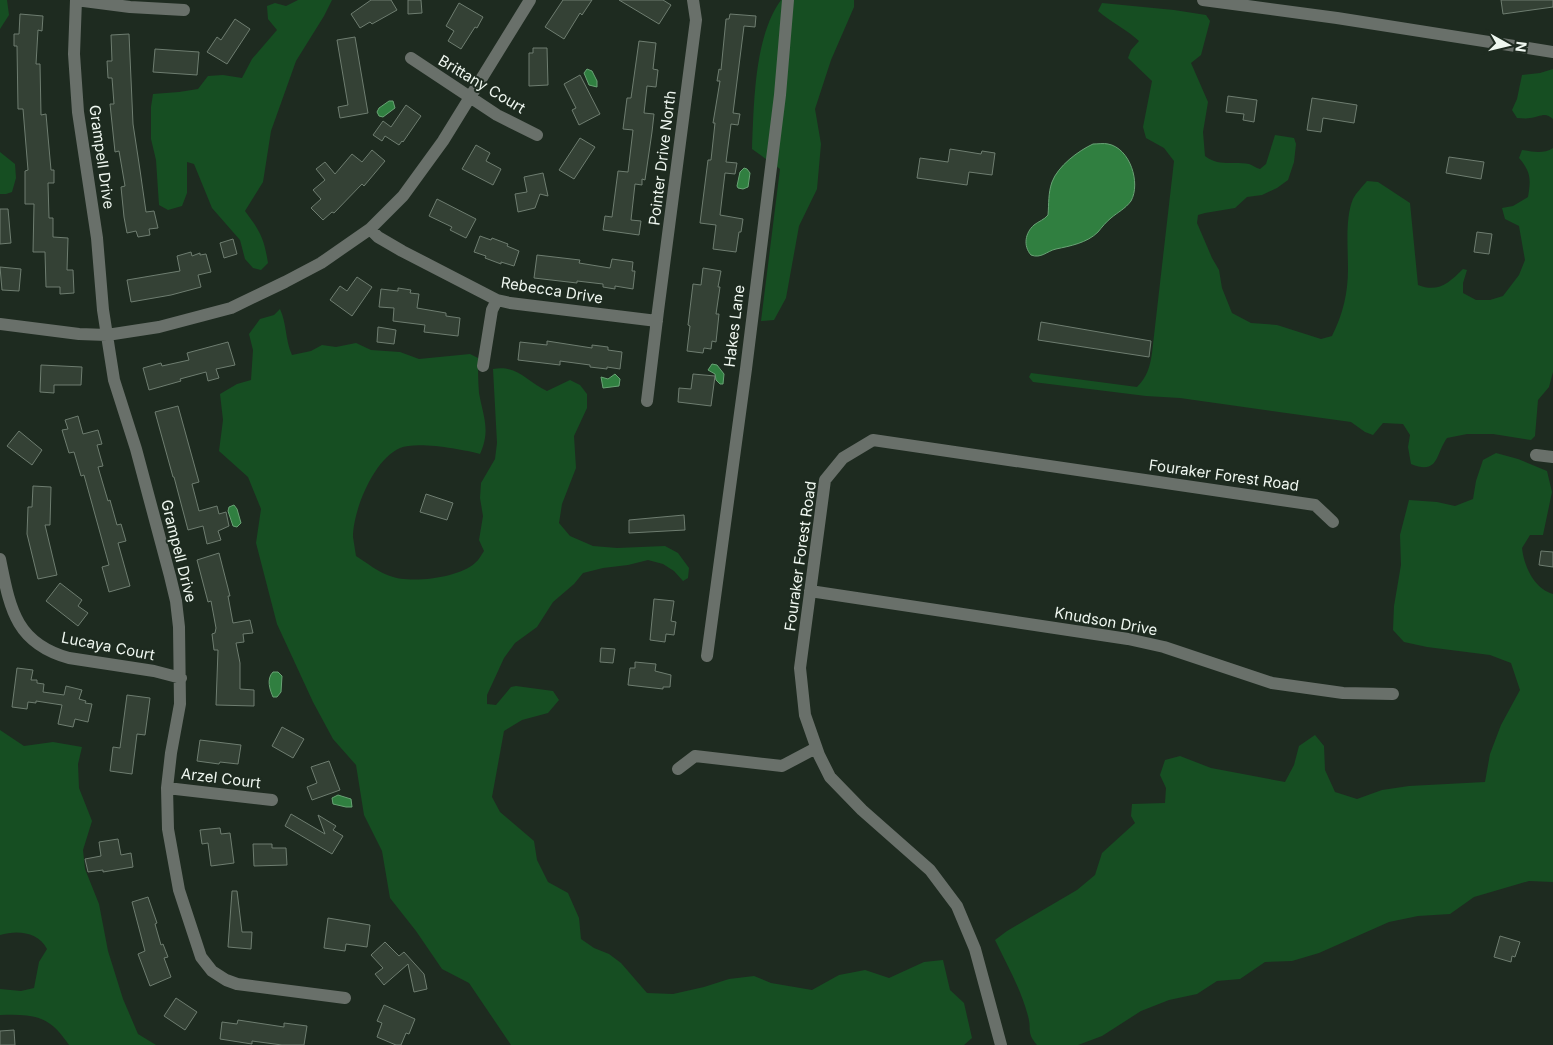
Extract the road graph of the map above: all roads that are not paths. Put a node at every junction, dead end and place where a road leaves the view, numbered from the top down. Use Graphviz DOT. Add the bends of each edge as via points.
graph roads {
  1 [pos="76,0"];
  2 [pos="530,0"];
  3 [pos="693,0"];
  4 [pos="788,0"];
  5 [pos="1203,0"];
  6 [pos="184,10"];
  7 [pos="1553,52"];
  8 [pos="410,58"];
  9 [pos="470,98"];
  10 [pos="537,135"];
  11 [pos="370,229"];
  12 [pos="497,300"];
  13 [pos="657,321"];
  14 [pos="0,324"];
  15 [pos="107,335"];
  16 [pos="482,366"];
  17 [pos="647,401"];
  18 [pos="1536,455"];
  19 [pos="1553,457"];
  20 [pos="1333,522"];
  21 [pos="0,559"];
  22 [pos="810,591"];
  23 [pos="707,656"];
  24 [pos="181,678"];
  25 [pos="1393,694"];
  26 [pos="816,748"];
  27 [pos="678,769"];
  28 [pos="167,788"];
  29 [pos="272,800"];
  30 [pos="345,998"];
  31 [pos="1001,1045"];
  1 -- 6 [label="street"];
  1 -- 15 [label="street, Grampell Drive" via="74,54 78,112 97,238"];
  2 -- 9 [label="street"];
  3 -- 13 [label="street, Pointer Drive North" via="696,20"];
  4 -- 23 [label="street, Hakes Lane" via="780,95"];
  5 -- 7 [label="street"];
  8 -- 9 [label="street, Brittany Court"];
  9 -- 10 [label="street, Brittany Court"];
  9 -- 11 [label="street" via="418,177"];
  11 -- 12 [label="street, Rebecca Drive" via="402,251"];
  11 -- 15 [label="street" via="320,263 231,308 159,327"];
  12 -- 13 [label="street, Rebecca Drive"];
  12 -- 16 [label="street" via="492,310"];
  13 -- 17 [label="street, Pointer Drive North"];
  14 -- 15 [label="street"];
  15 -- 24 [label="street, Grampell Drive" via="114,380 136,449 176,601"];
  18 -- 19 [label="street"];
  20 -- 22 [label="street, Fouraker Forest Road" via="1315,505 873,440 843,458 825,480"];
  21 -- 24 [label="street, Lucaya Court" via="12,612 23,631 38,645 69,658"];
  22 -- 25 [label="street, Knudson Drive" via="1128,639 1164,647 1272,683 1344,693"];
  22 -- 26 [label="street, Fouraker Forest Road" via="800,668 805,715"];
  24 -- 28 [label="street, Grampell Drive"];
  26 -- 27 [label="street" via="782,766 695,756"];
  26 -- 31 [label="street, Fouraker Forest Road" via="830,777 930,870 957,906 975,949"];
  28 -- 29 [label="street, Arzel Court"];
  28 -- 30 [label="street, Grampell Drive" via="168,829 179,890 206,964 226,980 237,984"];
}
